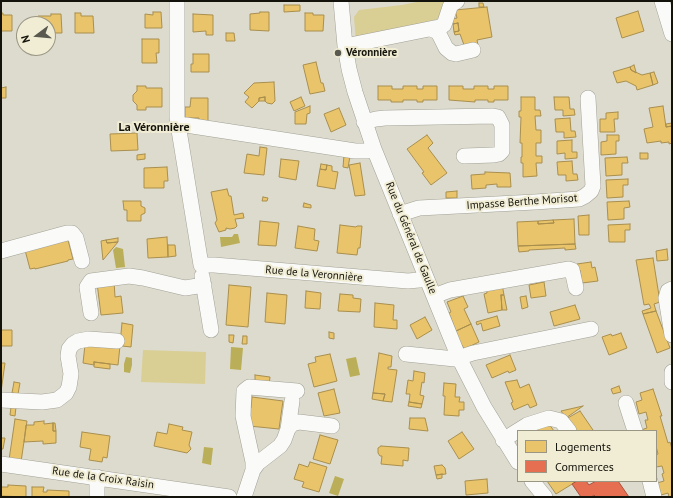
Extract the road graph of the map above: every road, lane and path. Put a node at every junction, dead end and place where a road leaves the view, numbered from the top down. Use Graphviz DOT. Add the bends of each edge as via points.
graph roads {
  1 [pos="177,1"];
  2 [pos="341,1"];
  3 [pos="457,1"];
  4 [pos="662,1"];
  5 [pos="671,26"];
  6 [pos="431,29"];
  7 [pos="345,46"];
  8 [pos="473,50"];
  9 [pos="588,98"];
  10 [pos="364,122"];
  11 [pos="178,126"];
  12 [pos="374,149"];
  13 [pos="464,156"];
  14 [pos="400,214"];
  15 [pos="1,251"];
  16 [pos="82,261"];
  17 [pos="201,265"];
  18 [pos="426,277"];
  19 [pos="204,285"];
  20 [pos="576,288"];
  21 [pos="672,289"];
  22 [pos="434,296"];
  23 [pos="91,312"];
  24 [pos="591,329"];
  25 [pos="211,330"];
  26 [pos="672,335"];
  27 [pos="117,341"];
  28 [pos="406,354"];
  29 [pos="459,358"];
  30 [pos="672,372"];
  31 [pos="672,382"];
  32 [pos="1,400"];
  33 [pos="626,403"];
  34 [pos="332,426"];
  35 [pos="288,429"];
  36 [pos="519,430"];
  37 [pos="568,430"];
  38 [pos="635,430"];
  39 [pos="517,431"];
  40 [pos="503,440"];
  41 [pos="517,461"];
  42 [pos="1,464"];
  43 [pos="253,470"];
  44 [pos="97,477"];
  45 [pos="533,482"];
  46 [pos="650,482"];
  47 [pos="161,492"];
  48 [pos="97,497"];
  49 [pos="229,497"];
  50 [pos="244,497"];
  51 [pos="545,497"];
  52 [pos="654,497"];
  1 -- 11 [label="street"];
  2 -- 7 [label="street, Rue du Général de Gaulle"];
  3 -- 6 [label="street" via="450,7 444,25"];
  4 -- 5 [label="street"];
  6 -- 7 [label="street"];
  6 -- 8 [label="street" via="438,32 452,53"];
  7 -- 10 [label="street, Rue du Général de Gaulle"];
  9 -- 14 [label="street, Impasse Berthe Morisot" via="593,186 591,192 585,196 579,199 430,207"];
  10 -- 12 [label="street, Rue du Général de Gaulle"];
  10 -- 13 [label="street" via="385,118 498,117 502,125 502,151 494,155"];
  11 -- 12 [label="street" via="186,125 363,151"];
  11 -- 17 [label="street"];
  12 -- 14 [label="street, Rue du Général de Gaulle"];
  14 -- 18 [label="street, Rue du Général de Gaulle"];
  15 -- 16 [label="street" via="72,233 76,238"];
  17 -- 18 [label="street, Rue de la Veronnière" via="408,282"];
  17 -- 19 [label="street"];
  18 -- 22 [label="street, Rue du Général de Gaulle"];
  19 -- 23 [label="street" via="185,288 129,276 91,281 87,287"];
  19 -- 25 [label="street"];
  20 -- 22 [label="street" via="572,270 569,269 450,290"];
  21 -- 26 [label="street" via="668,291 666,298"];
  22 -- 29 [label="street, Rue du Général de Gaulle"];
  24 -- 29 [label="street"];
  27 -- 32 [label="street" via="89,339 73,344 68,356 71,381 66,393 57,400"];
  28 -- 29 [label="street"];
  29 -- 40 [label="street, Rue du Général de Gaulle"];
  30 -- 31 [label="street"];
  33 -- 38 [label="street"];
  34 -- 35 [label="street" via="299,422 292,424"];
  35 -- 43 [label="street" via="280,446"];
  35 -- 43 [label="street" via="294,396 246,388 243,416 252,452"];
  36 -- 37 [label="street" via="549,418 561,421"];
  39 -- 40 [label="street"];
  40 -- 41 [label="street, Rue du Général de Gaulle"];
  42 -- 44 [label="street, Rue de la Croix Raisin"];
  43 -- 50 [label="street"];
  44 -- 47 [label="street, Rue de la Croix Raisin"];
  44 -- 48 [label="street"];
  45 -- 51 [label="street"];
  46 -- 52 [label="street"];
  47 -- 49 [label="street, Rue de la Croix Raisin"];
}
